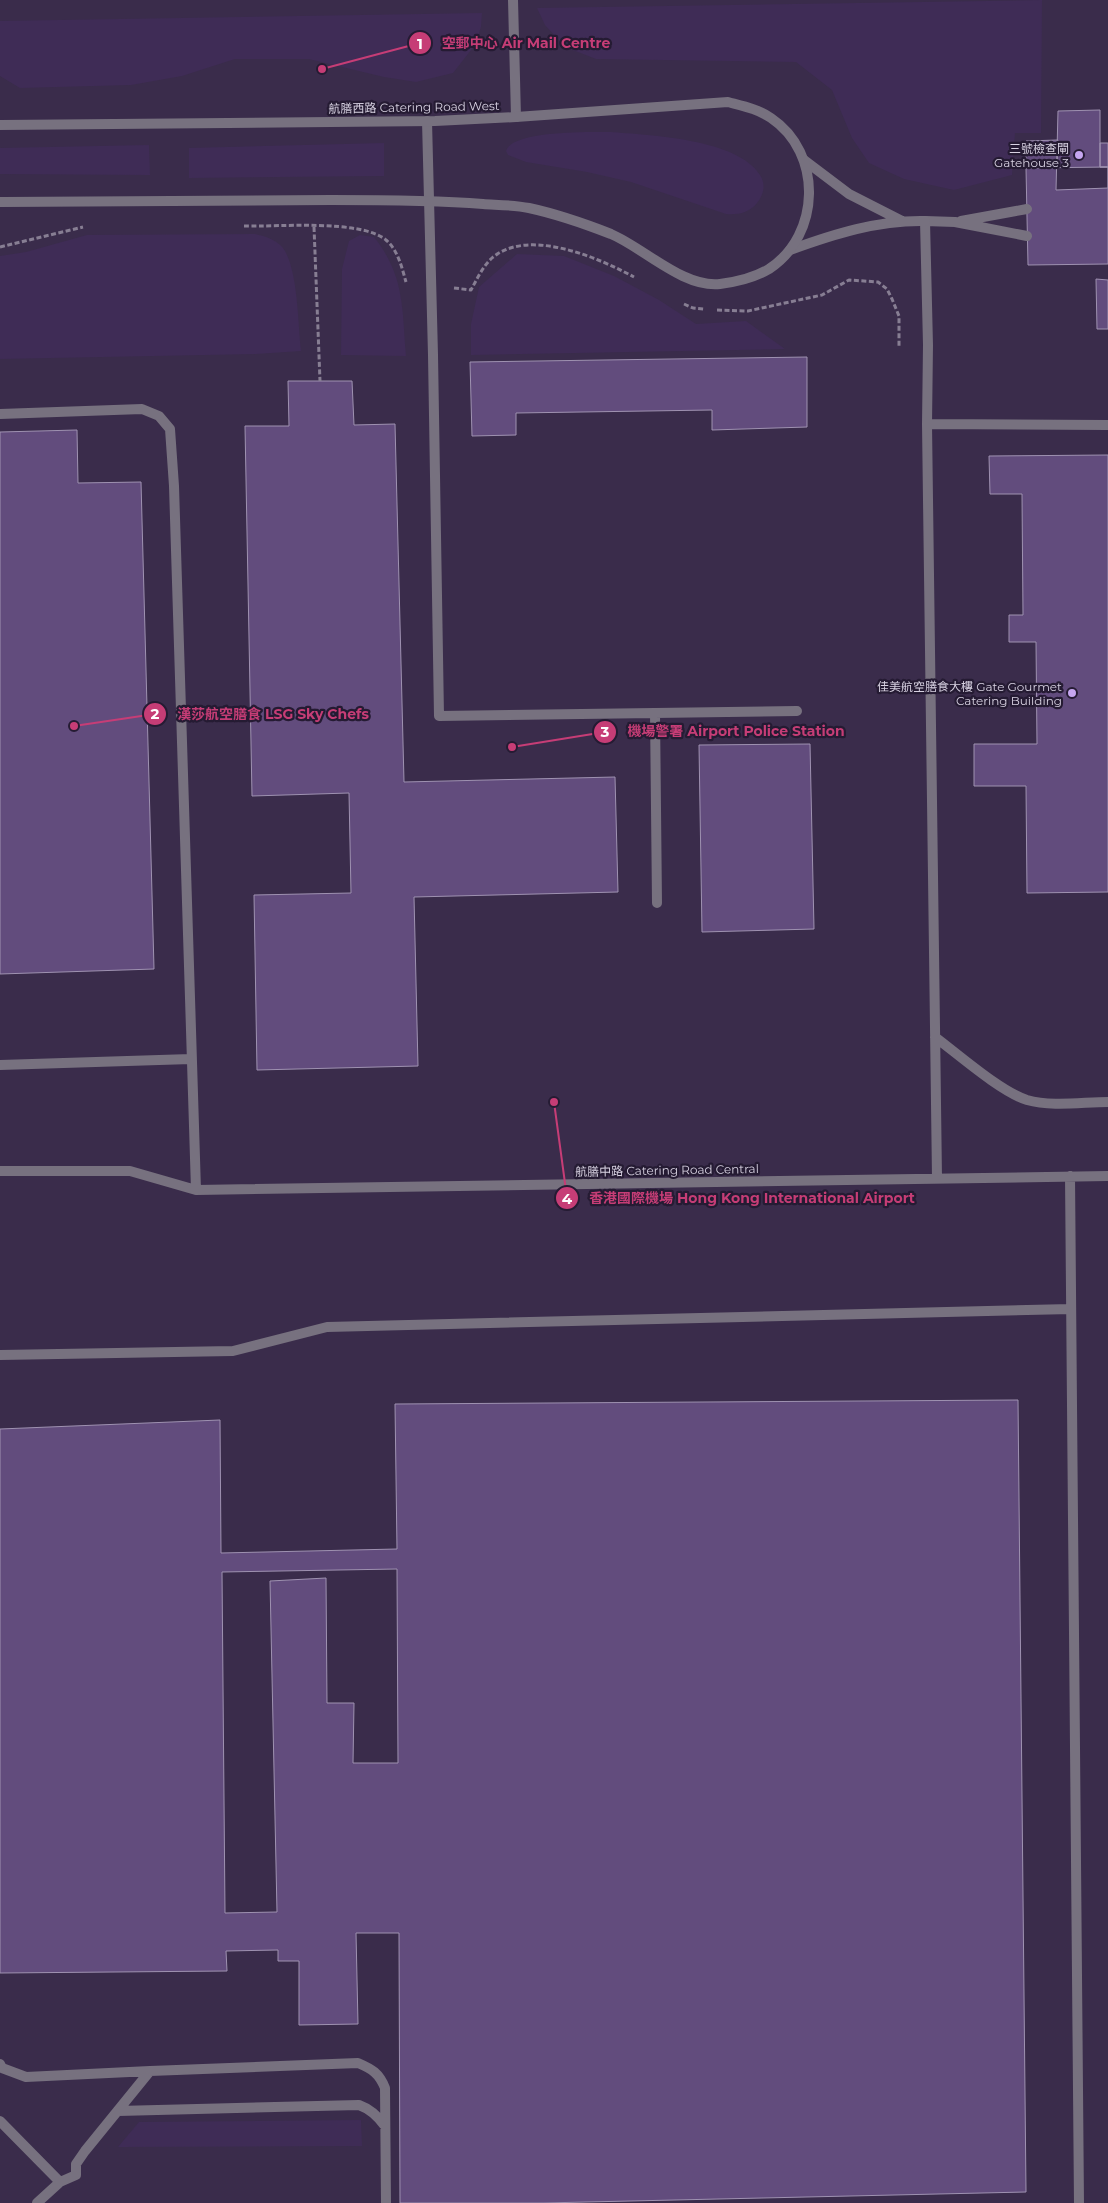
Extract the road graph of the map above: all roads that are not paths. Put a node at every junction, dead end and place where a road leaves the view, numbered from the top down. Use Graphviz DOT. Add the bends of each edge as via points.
graph roads {
  1 [pos="512,0"];
  2 [pos="516,117"];
  3 [pos="426,121"];
  4 [pos="0,125"];
  5 [pos="804,160"];
  6 [pos="429,200"];
  7 [pos="0,202"];
  8 [pos="1027,210"];
  9 [pos="902,220"];
  10 [pos="925,221"];
  11 [pos="955,222"];
  12 [pos="1027,236"];
  13 [pos="790,250"];
  14 [pos="0,414"];
  15 [pos="927,424"];
  16 [pos="1108,425"];
  17 [pos="797,711"];
  18 [pos="655,713"];
  19 [pos="658,903"];
  20 [pos="935,1037"];
  21 [pos="191,1059"];
  22 [pos="0,1065"];
  23 [pos="1108,1102"];
  24 [pos="0,1171"];
  25 [pos="1070,1176"];
  26 [pos="1108,1176"];
  27 [pos="937,1178"];
  28 [pos="196,1190"];
  29 [pos="1071,1309"];
  30 [pos="0,1355"];
  31 [pos="0,2064"];
  32 [pos="150,2071"];
  33 [pos="118,2111"];
  34 [pos="0,2121"];
  35 [pos="384,2126"];
  36 [pos="60,2182"];
  37 [pos="37,2203"];
  38 [pos="386,2203"];
  39 [pos="1079,2203"];
  1 -- 2 [label="street"];
  2 -- 3 [label="street, 航膳西路 Catering Road West"];
  2 -- 5 [label="street, 航膳西路 Catering Road West" via="728,102 772,118 791,137"];
  3 -- 4 [label="street, 航膳西路 Catering Road West"];
  3 -- 6 [label="street"];
  5 -- 9 [label="street, 航膳西路 Catering Road West" via="849,194"];
  5 -- 13 [label="street, 航膳西路 Catering Road West" via="810,183 809,207 803,230"];
  6 -- 7 [label="street, 航膳西路 Catering Road West"];
  6 -- 13 [label="street, 航膳西路 Catering Road West" via="528,208 612,235 689,279 716,284 742,281 768,269"];
  6 -- 18 [label="street" via="439,716"];
  8 -- 11 [label="street, 航膳西路 Catering Road West"];
  9 -- 10 [label="street, 航膳西路 Catering Road West"];
  9 -- 13 [label="street, 航膳西路 Catering Road West" via="842,232"];
  10 -- 11 [label="street, 航膳西路 Catering Road West"];
  10 -- 15 [label="street"];
  11 -- 12 [label="street, 航膳西路 Catering Road West"];
  14 -- 21 [label="street" via="142,409 159,416 170,429"];
  15 -- 16 [label="street"];
  15 -- 20 [label="street"];
  17 -- 18 [label="street"];
  18 -- 19 [label="street"];
  20 -- 23 [label="street" via="1012,1094 1042,1102"];
  20 -- 27 [label="street"];
  21 -- 22 [label="street"];
  21 -- 28 [label="street"];
  24 -- 28 [label="street, 航膳中路 Catering Road Central" via="130,1172"];
  25 -- 26 [label="street, 航膳中路 Catering Road Central"];
  25 -- 27 [label="street, 航膳中路 Catering Road Central"];
  25 -- 29 [label="street"];
  27 -- 28 [label="street, 航膳中路 Catering Road Central"];
  29 -- 30 [label="street" via="327,1327 233,1351"];
  29 -- 39 [label="street"];
  31 -- 32 [label="street" via="2,2068 26,2077"];
  32 -- 33 [label="street"];
  32 -- 35 [label="street" via="358,2063 372,2068 385,2088"];
  33 -- 35 [label="street" via="359,2105 373,2112"];
  33 -- 36 [label="street" via="76,2164 76,2175"];
  34 -- 36 [label="street"];
  35 -- 38 [label="street"];
  36 -- 37 [label="street"];
}
